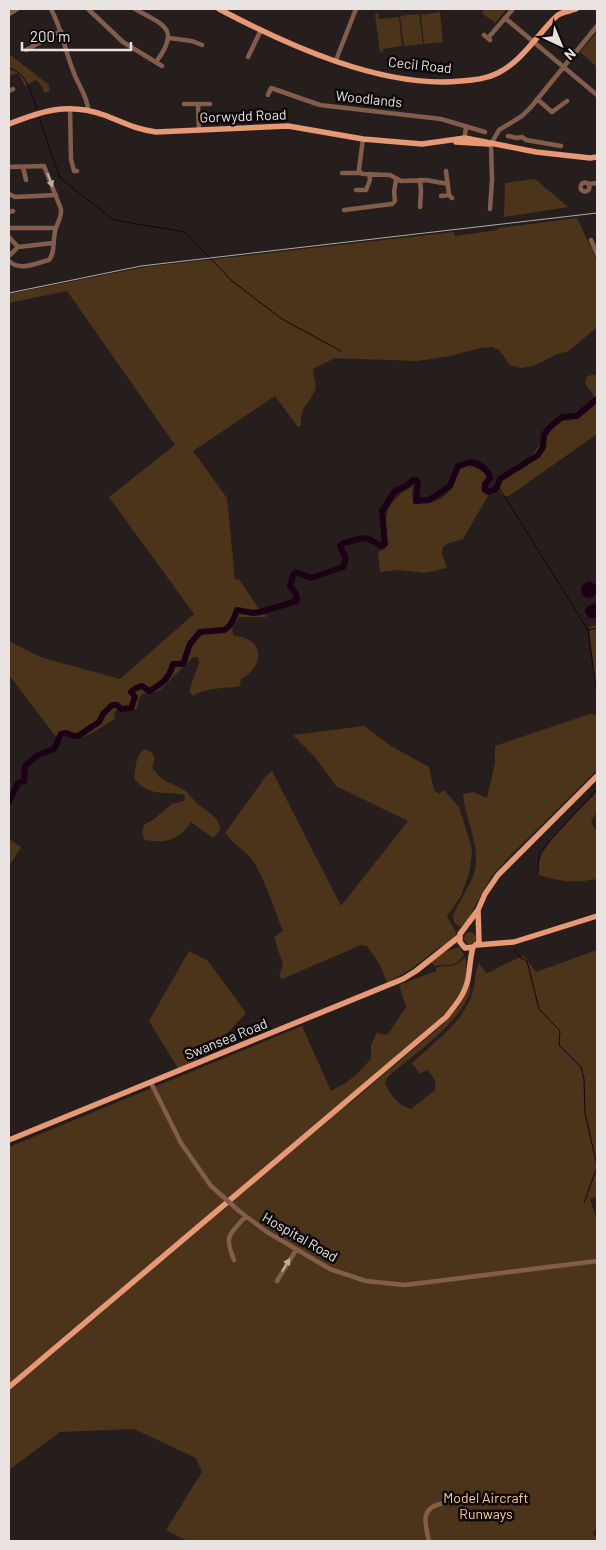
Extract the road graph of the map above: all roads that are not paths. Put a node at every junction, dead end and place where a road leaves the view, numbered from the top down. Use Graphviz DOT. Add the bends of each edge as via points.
graph roads {
  1 [pos="17,9"];
  2 [pos="53,9"];
  3 [pos="88,9"];
  4 [pos="219,9"];
  5 [pos="356,9"];
  6 [pos="513,9"];
  7 [pos="576,9"];
  8 [pos="563,11"];
  9 [pos="138,12"];
  10 [pos="9,14"];
  11 [pos="505,18"];
  12 [pos="597,26"];
  13 [pos="261,30"];
  14 [pos="61,31"];
  15 [pos="169,38"];
  16 [pos="487,38"];
  17 [pos="534,42"];
  18 [pos="199,45"];
  19 [pos="26,50"];
  20 [pos="248,57"];
  21 [pos="336,60"];
  22 [pos="156,62"];
  23 [pos="162,66"];
  24 [pos="564,67"];
  25 [pos="268,94"];
  26 [pos="597,95"];
  27 [pos="537,99"];
  28 [pos="567,101"];
  29 [pos="184,104"];
  30 [pos="210,104"];
  31 [pos="198,105"];
  32 [pos="70,108"];
  33 [pos="88,110"];
  34 [pos="9,124"];
  35 [pos="466,127"];
  36 [pos="199,131"];
  37 [pos="482,132"];
  38 [pos="508,136"];
  39 [pos="518,138"];
  40 [pos="363,139"];
  41 [pos="464,140"];
  42 [pos="491,144"];
  43 [pos="562,146"];
  44 [pos="515,148"];
  45 [pos="597,157"];
  46 [pos="9,167"];
  47 [pos="23,167"];
  48 [pos="446,171"];
  49 [pos="342,173"];
  50 [pos="360,173"];
  51 [pos="369,174"];
  52 [pos="70,176"];
  53 [pos="399,180"];
  54 [pos="420,180"];
  55 [pos="26,181"];
  56 [pos="597,183"];
  57 [pos="448,184"];
  58 [pos="588,184"];
  59 [pos="400,189"];
  60 [pos="356,190"];
  61 [pos="9,194"];
  62 [pos="56,195"];
  63 [pos="441,196"];
  64 [pos="394,203"];
  65 [pos="420,207"];
  66 [pos="399,208"];
  67 [pos="490,209"];
  68 [pos="344,210"];
  69 [pos="9,228"];
  70 [pos="56,228"];
  71 [pos="9,237"];
  72 [pos="591,240"];
  73 [pos="53,243"];
  74 [pos="18,247"];
  75 [pos="597,254"];
  76 [pos="9,256"];
  77 [pos="9,261"];
  78 [pos="597,776"];
  79 [pos="478,910"];
  80 [pos="597,916"];
  81 [pos="466,928"];
  82 [pos="478,934"];
  83 [pos="460,936"];
  84 [pos="490,944"];
  85 [pos="464,946"];
  86 [pos="475,946"];
  87 [pos="445,948"];
  88 [pos="469,961"];
  89 [pos="151,1083"];
  90 [pos="9,1140"];
  91 [pos="245,1217"];
  92 [pos="296,1250"];
  93 [pos="234,1260"];
  94 [pos="597,1262"];
  95 [pos="277,1281"];
  96 [pos="9,1387"];
  97 [pos="456,1498"];
  98 [pos="429,1541"];
  1 -- 10 [label="street"];
  2 -- 14 [label="street"];
  3 -- 22 [label="street" via="123,42"];
  4 -- 13 [label="main road, Cecil Road"];
  5 -- 21 [label="street"];
  6 -- 11 [label="street"];
  7 -- 8 [label="main road, Cecil Road"];
  8 -- 17 [label="main road, Cecil Road"];
  9 -- 15 [label="street" via="162,24"];
  11 -- 16 [label="street"];
  11 -- 17 [label="street"];
  12 -- 24 [label="street"];
  13 -- 20 [label="street"];
  13 -- 21 [label="main road, Cecil Road"];
  14 -- 19 [label="street"];
  14 -- 33 [label="street" via="73,72 88,102"];
  15 -- 18 [label="street"];
  15 -- 22 [label="street"];
  17 -- 21 [label="main road, Cecil Road" via="497,73 486,78 450,82 393,77"];
  17 -- 24 [label="street"];
  22 -- 23 [label="street"];
  24 -- 26 [label="street"];
  24 -- 27 [label="street"];
  25 -- 35 [label="street, Woodlands" via="268,87 320,104 441,118"];
  27 -- 28 [label="street" via="552,112"];
  27 -- 42 [label="street" via="522,116 499,130"];
  29 -- 31 [label="street"];
  30 -- 31 [label="street"];
  31 -- 36 [label="street"];
  32 -- 33 [label="main road, Gorwydd Road"];
  32 -- 34 [label="main road, Gorwydd Road" via="47,110"];
  32 -- 52 [label="street" via="71,159 75,171"];
  33 -- 36 [label="main road, Gorwydd Road" via="139,130"];
  35 -- 37 [label="street, Woodlands"];
  35 -- 41 [label="street"];
  36 -- 40 [label="main road, Gorwydd Road" via="288,126"];
  38 -- 39 [label="street"];
  39 -- 43 [label="street"];
  39 -- 44 [label="street"];
  40 -- 41 [label="main road, Gorwydd Road" via="422,144"];
  40 -- 50 [label="street"];
  41 -- 42 [label="main road, Gorwydd Road"];
  42 -- 44 [label="main road, Gorwydd Road"];
  42 -- 67 [label="street"];
  44 -- 45 [label="main road, Gorwydd Road"];
  46 -- 47 [label="street"];
  47 -- 55 [label="street"];
  47 -- 62 [label="street, one-way" via="44,166"];
  48 -- 57 [label="street"];
  49 -- 50 [label="street"];
  50 -- 51 [label="street"];
  51 -- 53 [label="street" via="390,175"];
  51 -- 60 [label="street" via="366,190"];
  53 -- 54 [label="street"];
  53 -- 59 [label="street"];
  53 -- 64 [label="street"];
  54 -- 57 [label="street"];
  54 -- 65 [label="street" via="421,191 416,200"];
  56 -- 58 [label="street"];
  57 -- 63 [label="street" via="451,197"];
  61 -- 62 [label="street" via="15,197"];
  62 -- 70 [label="street" via="62,214"];
  64 -- 66 [label="street"];
  64 -- 68 [label="street"];
  69 -- 70 [label="street"];
  70 -- 73 [label="street"];
  71 -- 74 [label="street"];
  72 -- 75 [label="street"];
  73 -- 74 [label="street"];
  73 -- 77 [label="street" via="49,260 21,267"];
  74 -- 76 [label="street"];
  78 -- 79 [label="main road" via="509,862 491,885"];
  79 -- 81 [label="main road"];
  79 -- 82 [label="main road"];
  80 -- 84 [label="main road" via="514,942"];
  81 -- 82 [label="main road" via="474,929"];
  81 -- 83 [label="main road"];
  82 -- 84 [label="main road"];
  82 -- 86 [label="main road" via="479,942"];
  83 -- 85 [label="main road"];
  83 -- 87 [label="main road, Swansea Road"];
  84 -- 86 [label="main road"];
  85 -- 86 [label="main road"];
  85 -- 87 [label="main road, Swansea Road"];
  85 -- 88 [label="main road"];
  86 -- 88 [label="main road"];
  87 -- 89 [label="main road, Swansea Road" via="403,979"];
  88 -- 96 [label="main road" via="464,993 446,1017"];
  89 -- 90 [label="main road, Swansea Road"];
  89 -- 91 [label="street, Hospital Road, bridge" via="181,1143 212,1186"];
  91 -- 92 [label="street, Hospital Road"];
  91 -- 93 [label="street" via="228,1237"];
  92 -- 94 [label="street, Hospital Road" via="330,1269 366,1281 405,1285"];
  95 -- 92 [label="street, one-way"];
  97 -- 98 [label="street" via="432,1507 427,1513 424,1519"];
}
